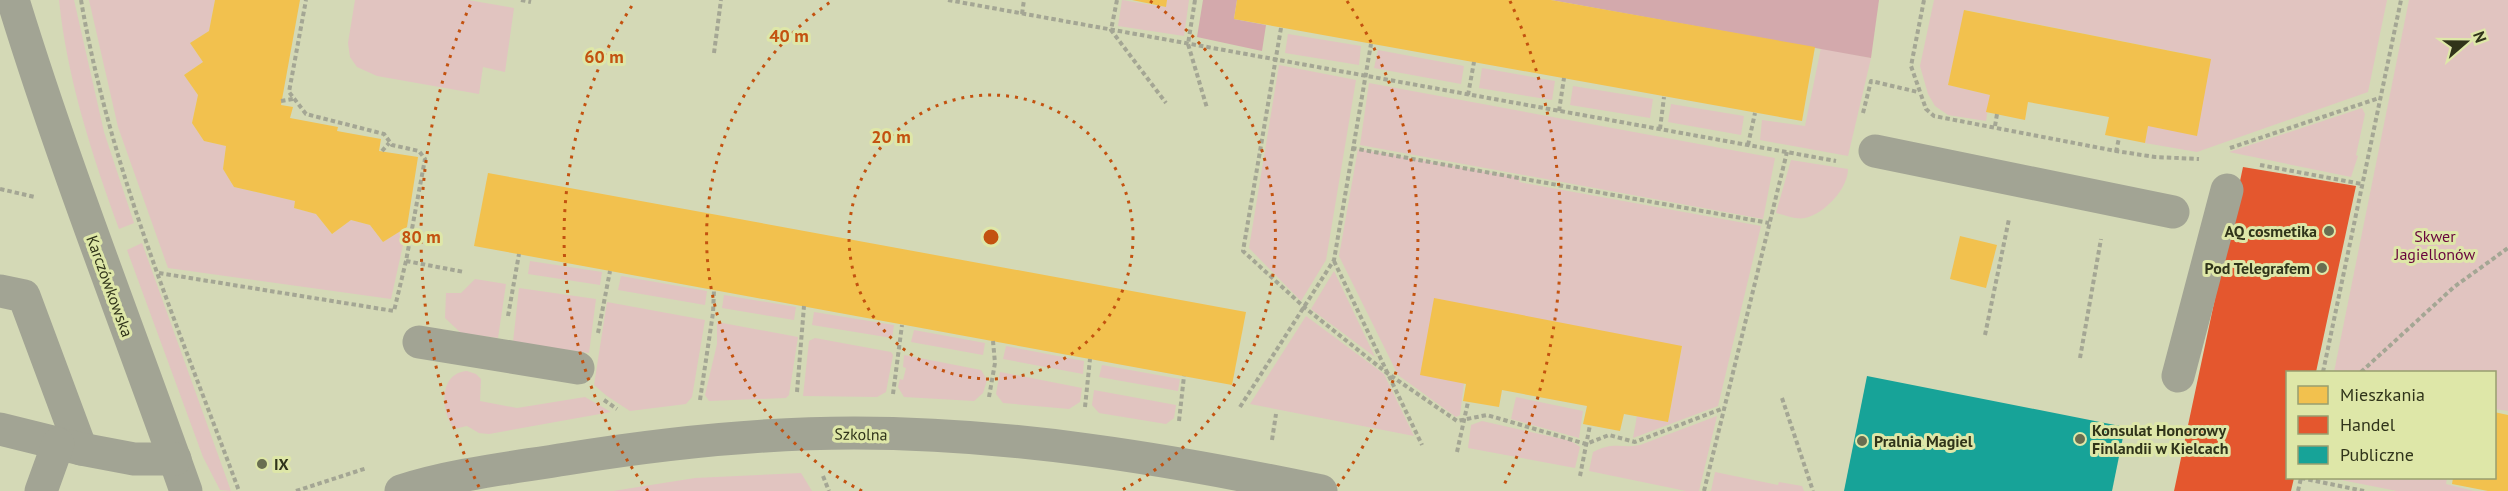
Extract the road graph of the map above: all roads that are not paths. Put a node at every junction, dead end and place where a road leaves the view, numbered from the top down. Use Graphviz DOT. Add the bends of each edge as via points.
graph roads {
  1 [pos="13,0"];
  2 [pos="24,0"];
  3 [pos="37,80"];
  4 [pos="1875,151"];
  5 [pos="2227,190"];
  6 [pos="2173,212"];
  7 [pos="0,291"];
  8 [pos="419,342"];
  9 [pos="578,368"];
  10 [pos="2178,376"];
  11 [pos="0,429"];
  12 [pos="69,446"];
  13 [pos="175,459"];
  14 [pos="41,491"];
  15 [pos="186,491"];
  16 [pos="401,491"];
  17 [pos="1321,491"];
  1 -- 3 [label="street, Karczówkowska"];
  2 -- 3 [label="street, Karczówkowska"];
  3 -- 13 [label="street, Karczówkowska"];
  4 -- 6 [label="street"];
  5 -- 10 [label="street"];
  7 -- 12 [label="street" via="24,296"];
  8 -- 9 [label="street"];
  11 -- 12 [label="street"];
  12 -- 13 [label="street" via="134,459"];
  12 -- 14 [label="street"];
  13 -- 15 [label="street, Karczówkowska"];
  16 -- 17 [label="street, Szkolna" via="441,480 626,450 760,437 854,433 956,437 1121,454"];
}
